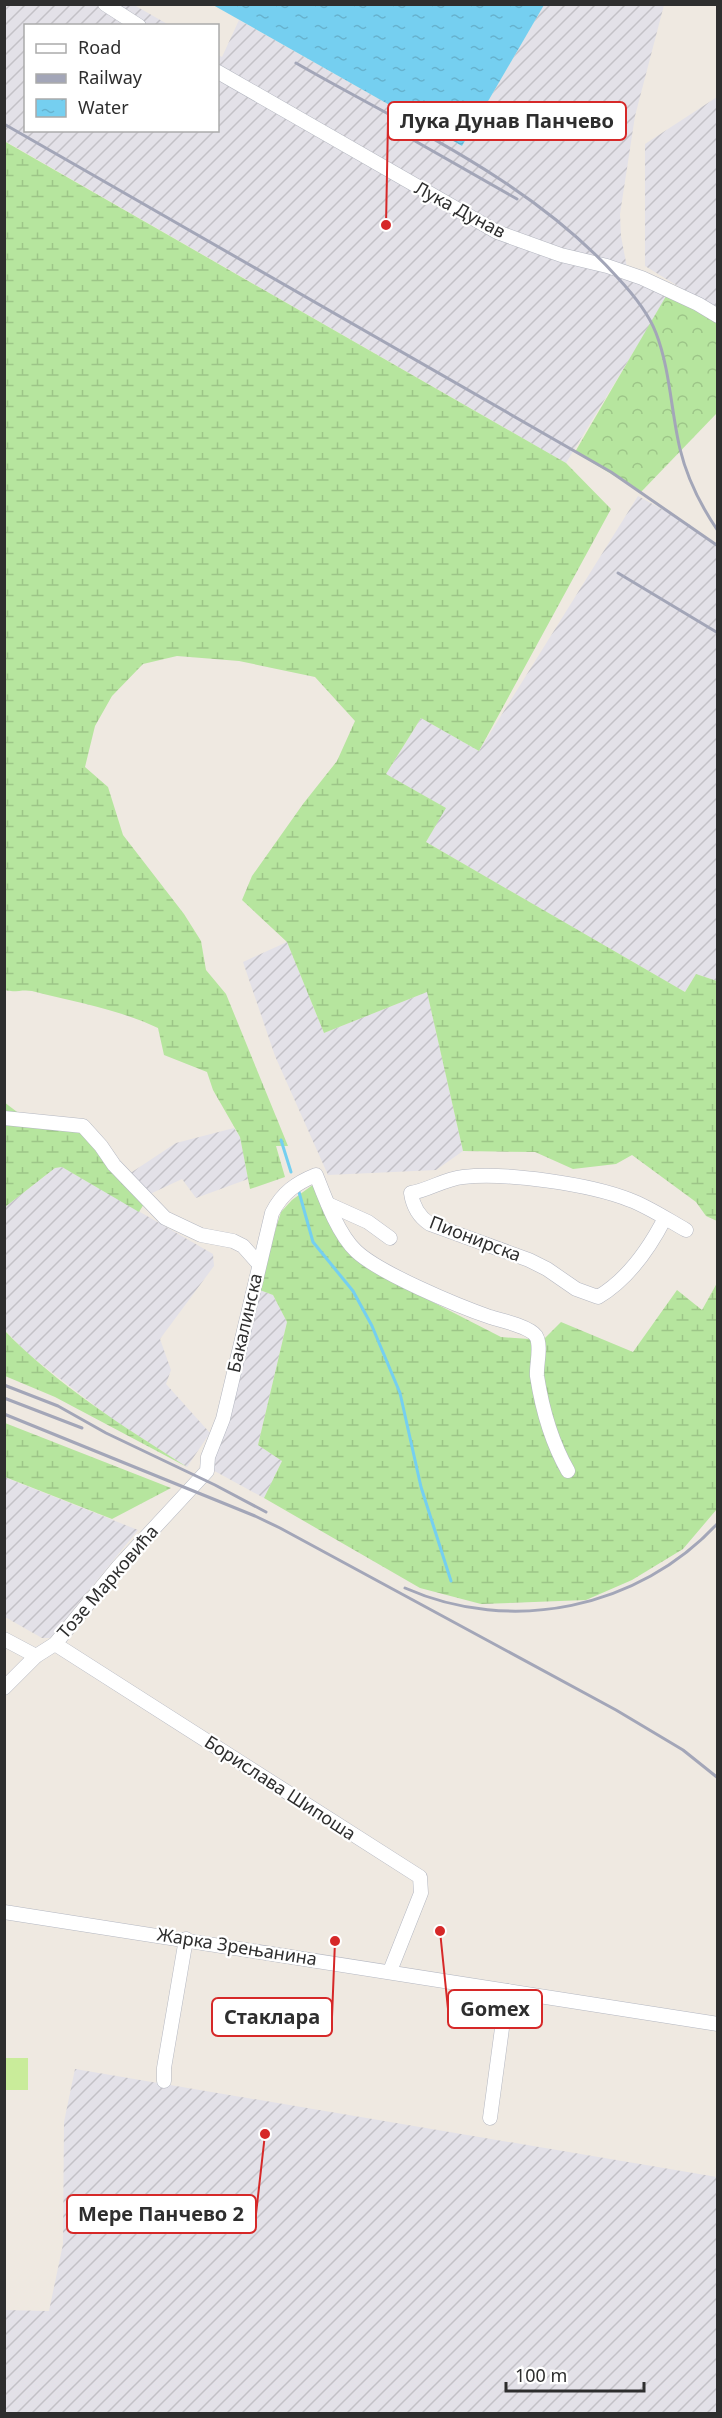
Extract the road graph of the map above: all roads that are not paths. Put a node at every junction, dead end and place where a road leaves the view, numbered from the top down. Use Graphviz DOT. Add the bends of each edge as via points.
graph roads {
  1 [pos="105,4"];
  2 [pos="136,24"];
  3 [pos="219,73"];
  4 [pos="717,316"];
  5 [pos="4,1118"];
  6 [pos="328,1204"];
  7 [pos="665,1218"];
  8 [pos="687,1230"];
  9 [pos="390,1238"];
  10 [pos="258,1264"];
  11 [pos="207,1471"];
  12 [pos="568,1471"];
  13 [pos="4,1639"];
  14 [pos="55,1644"];
  15 [pos="36,1656"];
  16 [pos="4,1688"];
  17 [pos="4,1911"];
  18 [pos="186,1939"];
  19 [pos="390,1971"];
  20 [pos="507,1991"];
  21 [pos="717,2024"];
  22 [pos="164,2081"];
  23 [pos="490,2118"];
  1 -- 2 [label="street"];
  3 -- 4 [label="street, Лука Дунав" via="497,232 642,278"];
  5 -- 10 [label="street, Бакалинска" via="82,1126 165,1218 201,1235 233,1241 243,1246"];
  6 -- 9 [label="street" via="368,1222"];
  6 -- 10 [label="street" via="316,1175 284,1194 272,1213"];
  6 -- 12 [label="street" via="348,1241 369,1262 536,1335 537,1378 555,1445"];
  7 -- 7 [label="street, Пионирска" via="642,1257 598,1297 576,1289 529,1260 430,1224 417,1212 411,1193 459,1178 509,1176 629,1199"];
  7 -- 8 [label="street, Пионирска"];
  10 -- 11 [label="street, Бакалинска" via="223,1419 208,1457"];
  11 -- 14 [label="street, Тозе Марковића" via="119,1566"];
  13 -- 15 [label="street"];
  14 -- 15 [label="street, Тозе Марковића"];
  14 -- 19 [label="street, Борислава Шипоша" via="420,1877 421,1893"];
  15 -- 16 [label="street, Тозе Марковића"];
  17 -- 18 [label="street, Жарка Зрењанина"];
  18 -- 19 [label="street, Жарка Зрењанина"];
  18 -- 22 [label="street"];
  19 -- 20 [label="street, Жарка Зрењанина"];
  20 -- 21 [label="street, Жарка Зрењанина"];
  20 -- 23 [label="street"];
}
